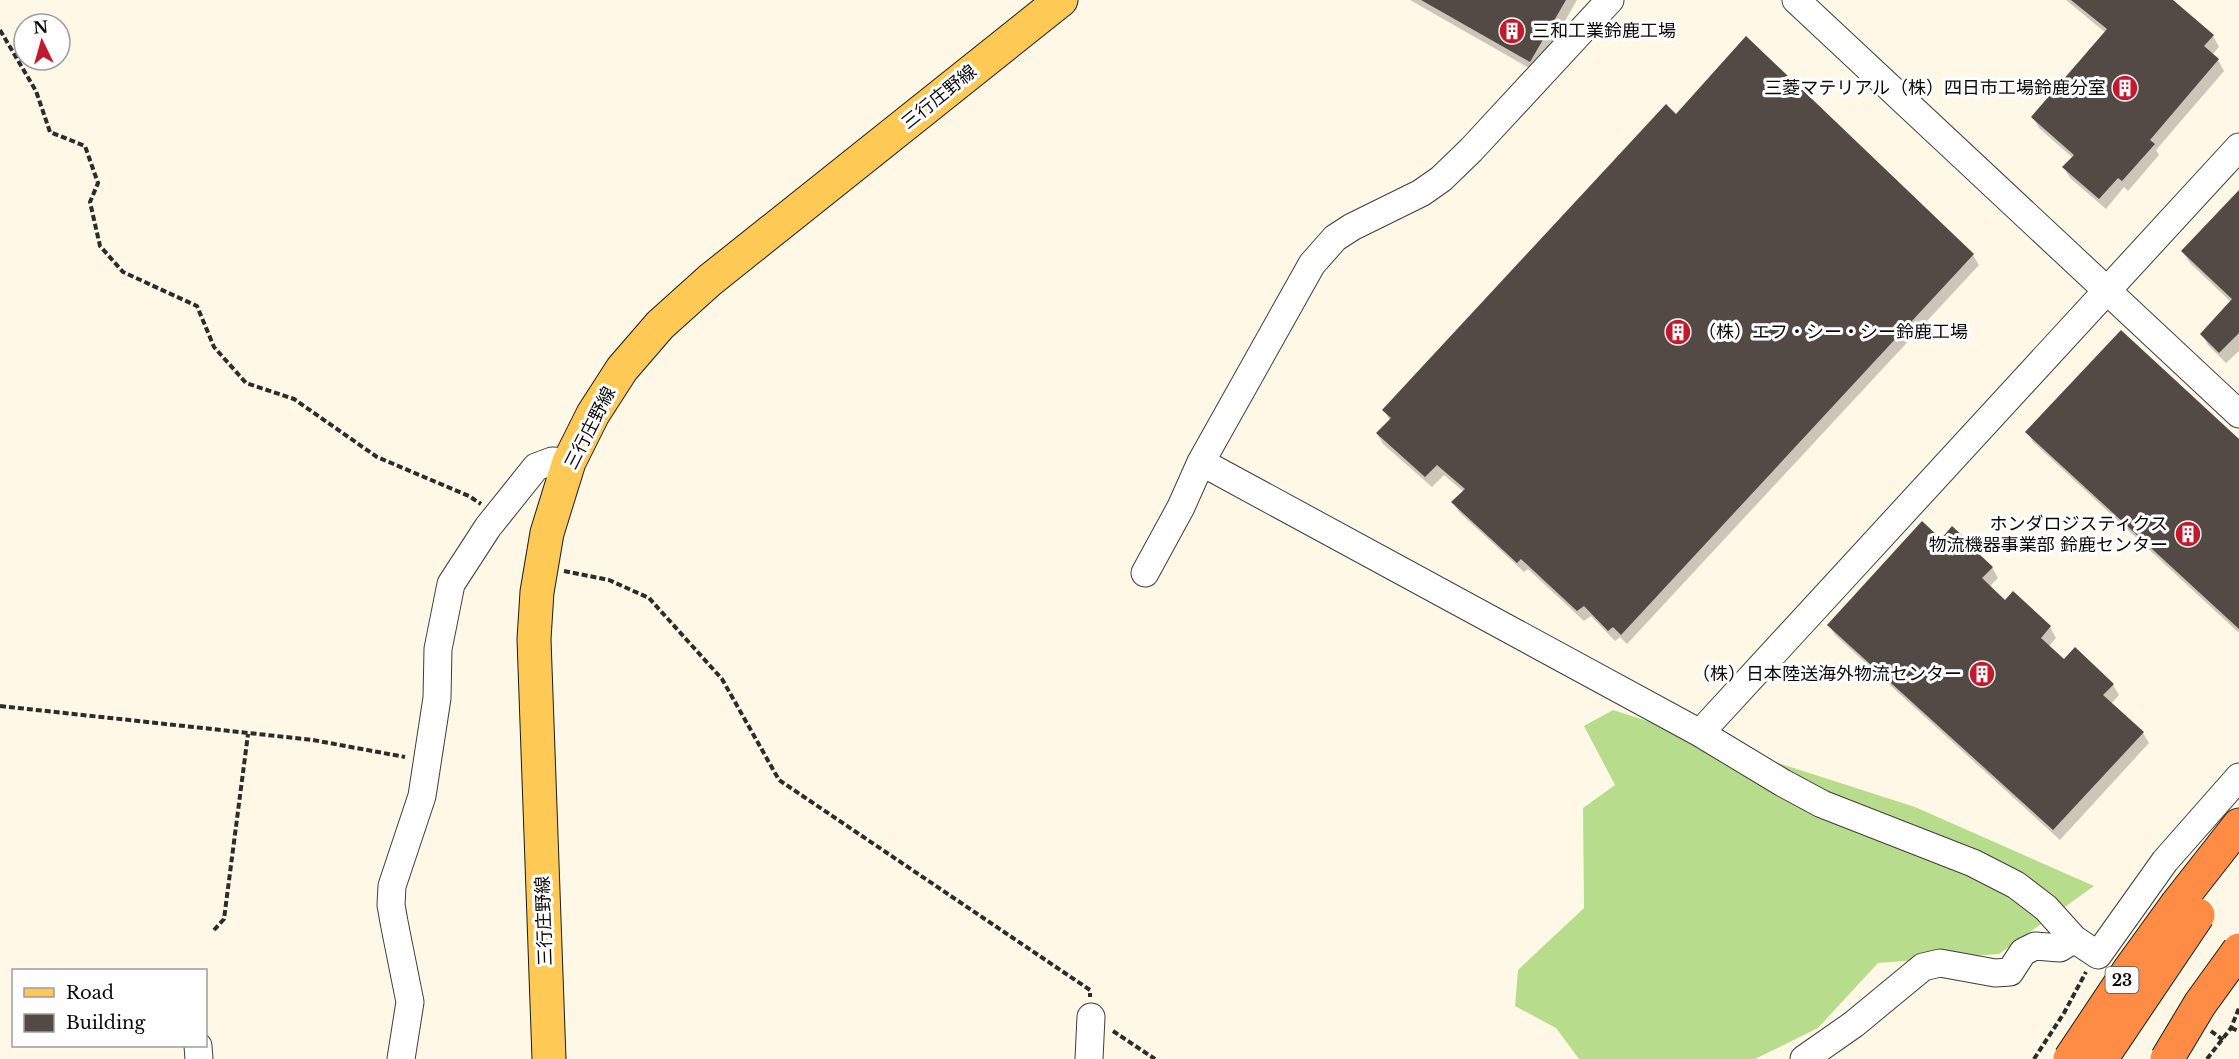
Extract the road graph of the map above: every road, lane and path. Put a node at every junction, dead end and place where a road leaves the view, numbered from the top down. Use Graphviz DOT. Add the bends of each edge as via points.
graph roads {
  1 [pos="1061,0"];
  2 [pos="1610,0"];
  3 [pos="1796,0"];
  4 [pos="0,30"];
  5 [pos="2239,147"];
  6 [pos="2107,291"];
  7 [pos="2239,414"];
  8 [pos="569,462"];
  9 [pos="1201,462"];
  10 [pos="498,515"];
  11 [pos="541,566"];
  12 [pos="1145,573"];
  13 [pos="0,706"];
  14 [pos="1700,733"];
  15 [pos="248,734"];
  16 [pos="426,761"];
  17 [pos="2239,777"];
  18 [pos="2239,825"];
  19 [pos="2239,858"];
  20 [pos="2187,909"];
  21 [pos="214,930"];
  22 [pos="2074,939"];
  23 [pos="2239,950"];
  24 [pos="2098,955"];
  25 [pos="2239,1008"];
  26 [pos="1091,1017"];
  27 [pos="2231,1029"];
  28 [pos="2239,1031"];
  29 [pos="401,1059"];
  30 [pos="549,1059"];
  31 [pos="1089,1059"];
  32 [pos="1155,1059"];
  33 [pos="1804,1059"];
  34 [pos="2034,1059"];
  35 [pos="2070,1059"];
  36 [pos="2101,1059"];
  37 [pos="2167,1059"];
  38 [pos="2206,1059"];
  1 -- 8 [label="main road, 三行庄野線" via="710,280 660,325 622,369"];
  2 -- 9 [label="street" via="1441,179 1421,194 1335,238 1312,264"];
  3 -- 6 [label="street"];
  4 -- 10 [label="path" via="36,91 50,132 85,146 98,183 90,202 100,246 123,272 197,306 214,346 246,383 294,399 377,457 469,496"];
  5 -- 6 [label="street"];
  6 -- 7 [label="street"];
  6 -- 14 [label="street"];
  8 -- 10 [label="street" via="552,461 536,468"];
  8 -- 11 [label="main road, 三行庄野線"];
  9 -- 12 [label="street"];
  9 -- 14 [label="street"];
  10 -- 16 [label="street" via="451,584 438,649 436,698"];
  11 -- 26 [label="path" via="609,580 649,598 722,679 779,780 1090,990"];
  11 -- 30 [label="main road, 三行庄野線" via="534,639"];
  13 -- 15 [label="path"];
  14 -- 22 [label="street" via="1822,804 1973,863 2016,885 2046,908"];
  15 -- 16 [label="path" via="313,740"];
  15 -- 21 [label="path" via="224,919"];
  16 -- 29 [label="street" via="422,796 392,886 394,922 410,1002"];
  17 -- 24 [label="street" via="2165,861"];
  18 -- 20 [label="highway, 23"];
  19 -- 20 [label="highway, 23"];
  20 -- 35 [label="highway, 23, bridge" via="2130,969"];
  20 -- 36 [label="highway, 23, bridge"];
  22 -- 24 [label="street"];
  22 -- 33 [label="street" via="2060,948 2035,946 2023,952 2010,972 1940,963 1923,967"];
  23 -- 37 [label="highway, bridge"];
  24 -- 34 [label="path"];
  25 -- 27 [label="path"];
  26 -- 31 [label="street"];
  26 -- 32 [label="path"];
  27 -- 28 [label="path"];
  27 -- 38 [label="path"];
}
